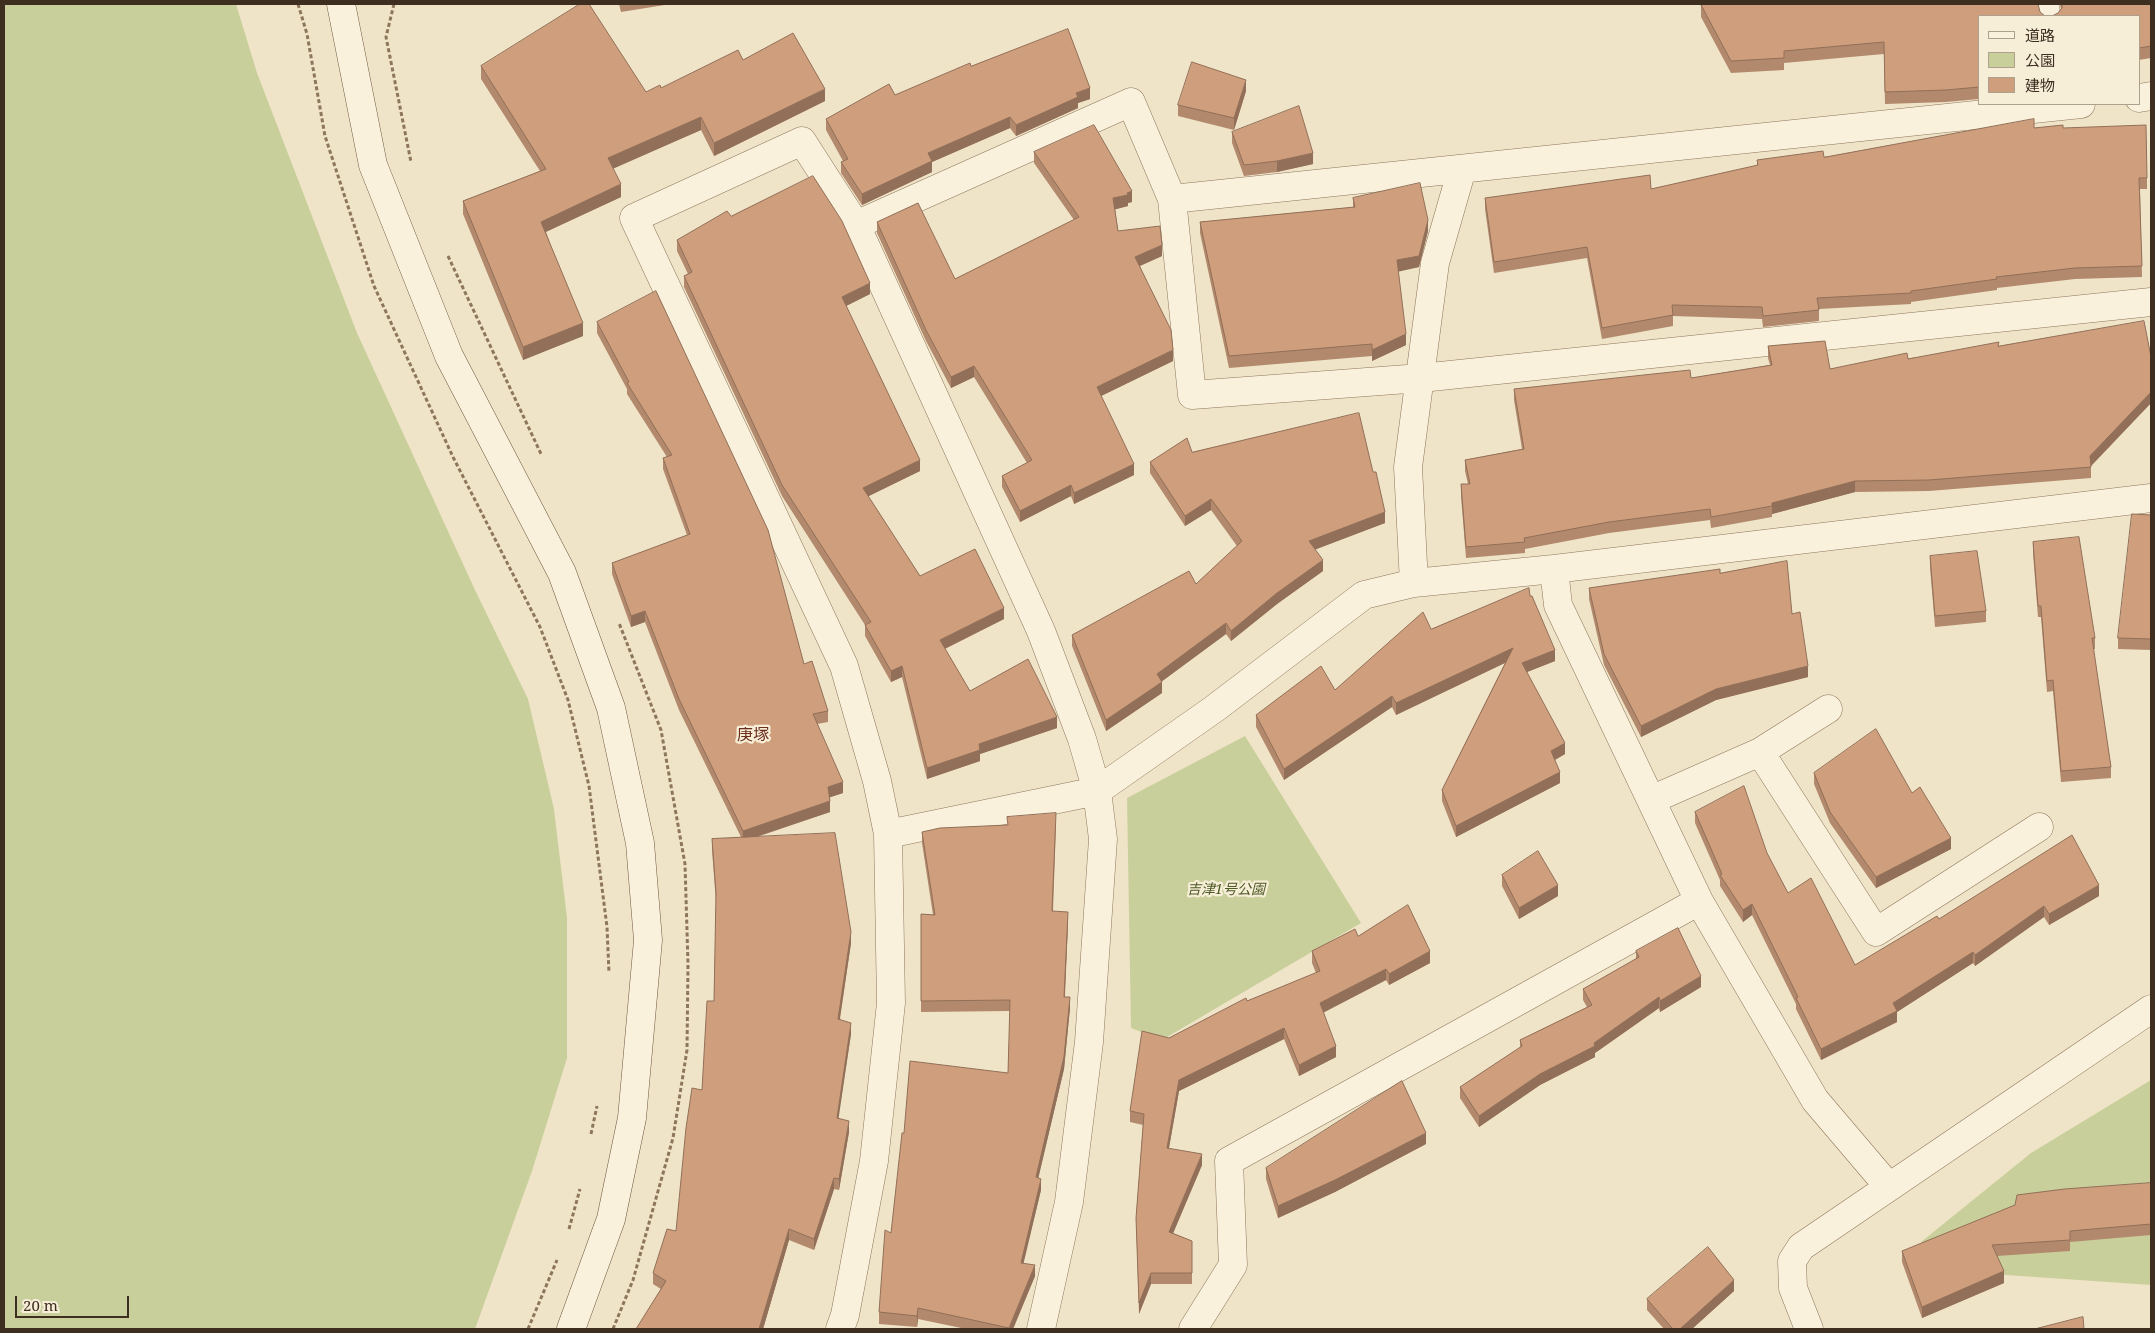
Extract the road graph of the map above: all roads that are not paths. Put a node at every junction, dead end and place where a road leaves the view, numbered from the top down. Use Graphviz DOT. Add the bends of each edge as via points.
graph roads {
  1 [pos="342,4"];
  2 [pos="2061,105"];
  3 [pos="1462,169"];
  4 [pos="1172,199"];
  5 [pos="856,225"];
  6 [pos="2151,302"];
  7 [pos="1421,378"];
  8 [pos="2151,498"];
  9 [pos="1554,569"];
  10 [pos="1414,583"];
  11 [pos="1828,709"];
  12 [pos="1760,752"];
  13 [pos="1097,791"];
  14 [pos="1651,800"];
  15 [pos="2039,827"];
  16 [pos="888,834"];
  17 [pos="1699,901"];
  18 [pos="2151,1009"];
  19 [pos="1889,1187"];
  20 [pos="571,1329"];
  21 [pos="840,1329"];
  22 [pos="1041,1329"];
  23 [pos="1193,1329"];
  24 [pos="1809,1329"];
  1 -- 20 [label="street" via="373,165 449,356 562,572 611,708 640,843 648,940 632,1118 611,1219"];
  2 -- 3 [label="street"];
  3 -- 4 [label="street"];
  3 -- 7 [label="street" via="1435,263"];
  4 -- 5 [label="street" via="1131,102"];
  4 -- 7 [label="street" via="1192,395"];
  5 -- 13 [label="street" via="1041,631 1082,739"];
  5 -- 16 [label="street" via="802,142 634,218 844,666 877,781"];
  6 -- 7 [label="street"];
  7 -- 10 [label="street" via="1408,466"];
  8 -- 9 [label="street"];
  9 -- 10 [label="street"];
  9 -- 14 [label="street" via="1558,605"];
  10 -- 13 [label="street" via="1364,595 1214,709"];
  11 -- 12 [label="street"];
  12 -- 14 [label="street"];
  12 -- 15 [label="street" via="1876,932"];
  13 -- 16 [label="street"];
  13 -- 22 [label="street" via="1103,840 1089,1042 1070,1202"];
  14 -- 17 [label="street"];
  16 -- 21 [label="street" via="892,1003 874,1161"];
  17 -- 19 [label="street" via="1815,1100"];
  17 -- 23 [label="street" via="1228,1161 1233,1265"];
  18 -- 19 [label="street"];
  19 -- 24 [label="street" via="1801,1247 1792,1261 1793,1288"];
}
